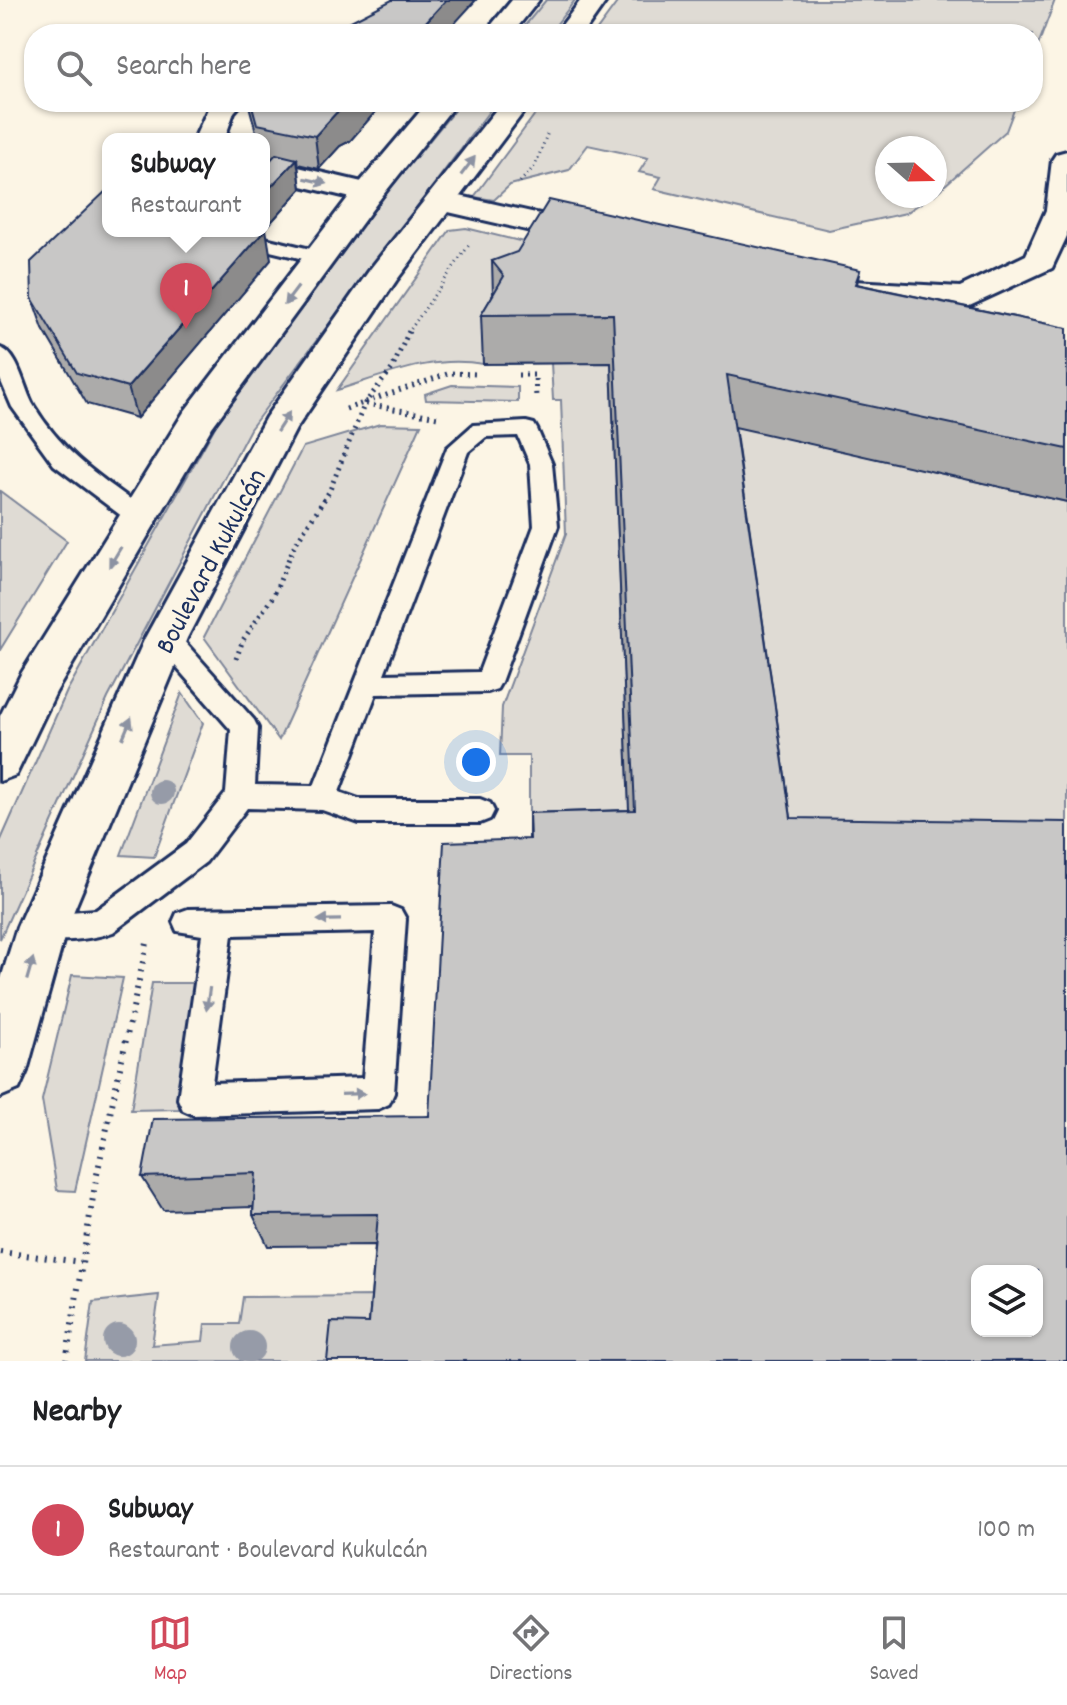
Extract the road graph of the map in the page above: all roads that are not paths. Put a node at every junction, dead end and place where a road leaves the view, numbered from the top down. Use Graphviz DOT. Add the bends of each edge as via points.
graph roads {
  1 [pos="526,0"];
  2 [pos="594,0"];
  3 [pos="506,24"];
  4 [pos="576,24"];
  5 [pos="220,112"];
  6 [pos="435,112"];
  7 [pos="509,112"];
  8 [pos="212,133"];
  9 [pos="1067,160"];
  10 [pos="270,176"];
  11 [pos="368,193"];
  12 [pos="442,201"];
  13 [pos="236,237"];
  14 [pos="615,241"];
  15 [pos="320,257"];
  16 [pos="829,288"];
  17 [pos="0,355"];
  18 [pos="139,517"];
  19 [pos="166,638"];
  20 [pos="365,684"];
  21 [pos="0,762"];
  22 [pos="240,796"];
  23 [pos="323,798"];
  24 [pos="480,811"];
  25 [pos="188,922"];
  26 [pos="219,922"];
  27 [pos="42,927"];
  28 [pos="0,1071"];
  1 -- 3 [label="main road"];
  2 -- 4 [label="main road"];
  5 -- 8 [label="main road"];
  6 -- 11 [label="main road"];
  12 -- 7 [label="main road, Boulevard Kukulcán, one-way"];
  9 -- 16 [label="main road" via="1062,210 1040,261 965,298"];
  10 -- 11 [label="main road, one-way"];
  11 -- 15 [label="main road"];
  12 -- 14 [label="main road"];
  19 -- 12 [label="main road, Boulevard Kukulcán, one-way" via="279,426 383,275"];
  13 -- 15 [label="lane"];
  15 -- 18 [label="main road, one-way" via="197,421"];
  17 -- 18 [label="lane" via="23,407 62,460"];
  18 -- 21 [label="main road, one-way" via="37,686"];
  19 -- 22 [label="lane" via="245,728"];
  27 -- 19 [label="main road, Boulevard Kukulcán, one-way"];
  20 -- 20 [label="lane" via="458,448 481,430 526,429 541,464 546,526 488,682"];
  20 -- 23 [label="lane"];
  22 -- 23 [label="lane"];
  22 -- 27 [label="lane" via="196,853 102,923"];
  23 -- 24 [label="lane" via="359,811"];
  25 -- 26 [label="lane"];
  26 -- 26 [label="lane, one-way" via="194,1099 378,1093 391,919"];
  28 -- 27 [label="main road, Boulevard Kukulcán, one-way"];
}
